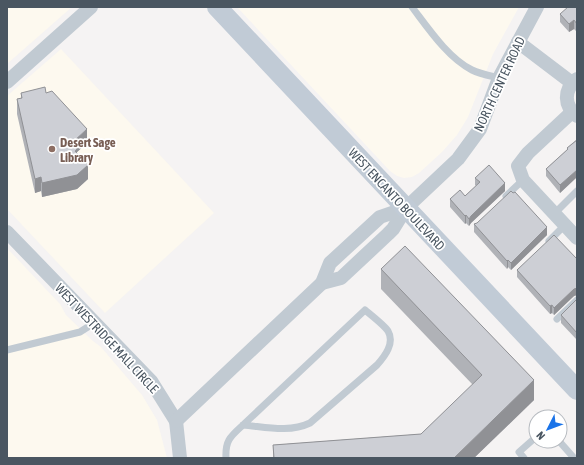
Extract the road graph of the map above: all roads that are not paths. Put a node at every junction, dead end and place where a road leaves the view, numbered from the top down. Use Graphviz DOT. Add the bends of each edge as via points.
graph roads {
  1 [pos="91,7"];
  2 [pos="217,7"];
  3 [pos="412,7"];
  4 [pos="537,7"];
  5 [pos="518,42"];
  6 [pos="499,78"];
  7 [pos="574,81"];
  8 [pos="7,82"];
  9 [pos="574,114"];
  10 [pos="523,180"];
  11 [pos="577,191"];
  12 [pos="501,201"];
  13 [pos="406,208"];
  14 [pos="554,214"];
  15 [pos="565,225"];
  16 [pos="7,232"];
  17 [pos="577,238"];
  18 [pos="543,247"];
  19 [pos="577,300"];
  20 [pos="557,319"];
  21 [pos="94,323"];
  22 [pos="7,350"];
  23 [pos="577,390"];
  24 [pos="176,421"];
  25 [pos="243,425"];
  26 [pos="528,444"];
  27 [pos="566,449"];
  28 [pos="180,458"];
  29 [pos="226,458"];
  30 [pos="524,458"];
  31 [pos="574,458"];
  1 -- 8 [label="street"];
  2 -- 13 [label="street, WEST ENCANTO BOULEVARD"];
  3 -- 6 [label="lane" via="434,37 457,58 472,70"];
  4 -- 5 [label="street, NORTH CENTER ROAD"];
  5 -- 6 [label="street, NORTH CENTER ROAD"];
  5 -- 7 [label="street"];
  6 -- 13 [label="street, NORTH CENTER ROAD" via="480,129 470,144 458,159"];
  7 -- 9 [label="street" via="568,88 566,100"];
  9 -- 10 [label="street" via="528,153 518,166"];
  10 -- 12 [label="lane"];
  10 -- 14 [label="street"];
  11 -- 14 [label="lane"];
  13 -- 23 [label="street, WEST ENCANTO BOULEVARD"];
  13 -- 24 [label="street, NORTH CENTER ROAD" via="393,229 342,278 322,283"];
  14 -- 15 [label="street"];
  15 -- 17 [label="street"];
  15 -- 18 [label="lane"];
  16 -- 21 [label="street, WEST WESTRIDGE MALL CIRCLE"];
  19 -- 20 [label="lane"];
  21 -- 22 [label="lane" via="80,332"];
  21 -- 24 [label="street, WEST WESTRIDGE MALL CIRCLE" via="151,382"];
  24 -- 28 [label="street, WEST WESTRIDGE MALL CIRCLE"];
  25 -- 25 [label="lane" via="365,310 388,331 390,338 386,355 310,423 302,427 284,429"];
  25 -- 29 [label="lane" via="225,447"];
  26 -- 30 [label="lane" via="519,452"];
  27 -- 31 [label="lane"];
}
